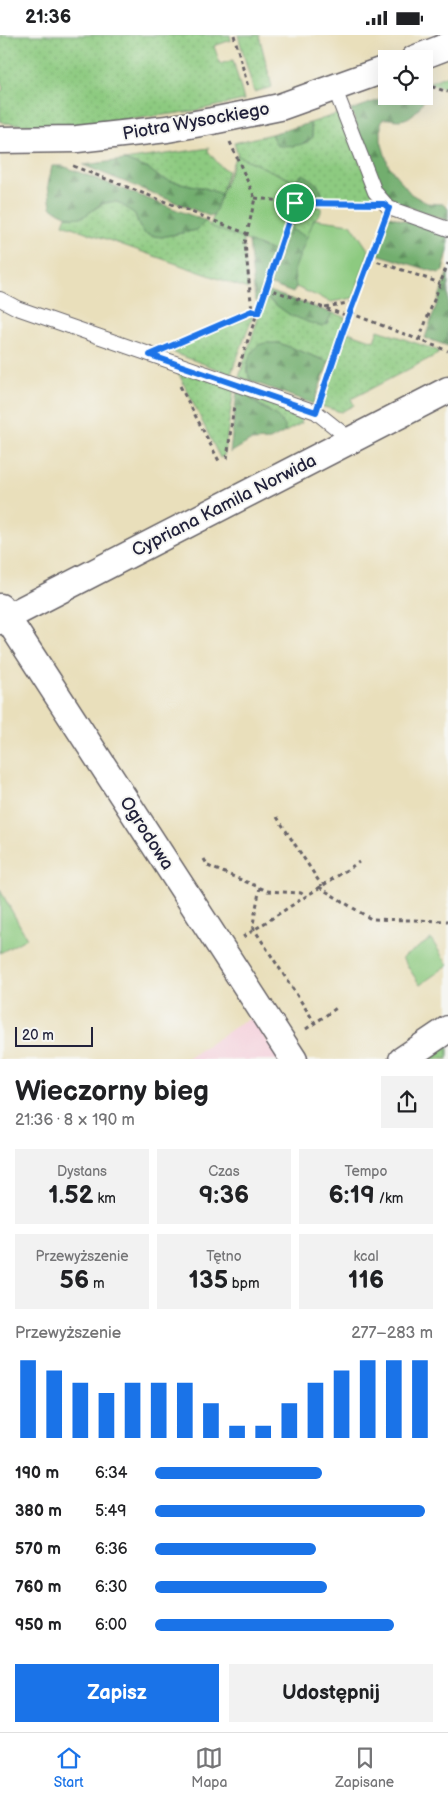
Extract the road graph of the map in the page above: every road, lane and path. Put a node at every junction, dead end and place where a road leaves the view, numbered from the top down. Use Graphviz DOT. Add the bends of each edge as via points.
graph roads {
  1 [pos="234,35"];
  2 [pos="448,47"];
  3 [pos="433,52"];
  4 [pos="378,72"];
  5 [pos="334,87"];
  6 [pos="433,87"];
  7 [pos="448,92"];
  8 [pos="255,112"];
  9 [pos="229,139"];
  10 [pos="0,140"];
  11 [pos="72,166"];
  12 [pos="256,198"];
  13 [pos="295,203"];
  14 [pos="387,206"];
  15 [pos="448,229"];
  16 [pos="248,234"];
  17 [pos="370,259"];
  18 [pos="448,263"];
  19 [pos="440,283"];
  20 [pos="266,288"];
  21 [pos="0,299"];
  22 [pos="354,302"];
  23 [pos="324,308"];
  24 [pos="252,311"];
  25 [pos="258,313"];
  26 [pos="349,315"];
  27 [pos="419,340"];
  28 [pos="448,351"];
  29 [pos="150,355"];
  30 [pos="168,361"];
  31 [pos="235,384"];
  32 [pos="448,390"];
  33 [pos="316,412"];
  34 [pos="351,440"];
  35 [pos="227,459"];
  36 [pos="220,463"];
  37 [pos="2,615"];
  38 [pos="277,817"];
  39 [pos="204,859"];
  40 [pos="359,861"];
  41 [pos="260,887"];
  42 [pos="320,887"];
  43 [pos="305,896"];
  44 [pos="448,921"];
  45 [pos="254,929"];
  46 [pos="243,937"];
  47 [pos="338,1007"];
  48 [pos="315,1023"];
  49 [pos="448,1029"];
  50 [pos="304,1030"];
  51 [pos="294,1059"];
  52 [pos="402,1059"];
  1 -- 8 [label="path"];
  2 -- 3 [label="street"];
  4 -- 5 [label="street, Piotra Wysockiego"];
  5 -- 8 [label="street, Piotra Wysockiego" via="280,107"];
  5 -- 14 [label="lane" via="375,193"];
  6 -- 7 [label="path"];
  8 -- 10 [label="street, Piotra Wysockiego" via="167,129 77,139"];
  9 -- 12 [label="path"];
  11 -- 16 [label="path"];
  12 -- 13 [label="path"];
  12 -- 16 [label="path"];
  13 -- 14 [label="path"];
  13 -- 20 [label="path"];
  14 -- 15 [label="lane"];
  14 -- 17 [label="path"];
  16 -- 24 [label="path" via="245,243"];
  17 -- 19 [label="path"];
  17 -- 22 [label="path"];
  18 -- 19 [label="path"];
  19 -- 27 [label="path"];
  20 -- 23 [label="path"];
  20 -- 25 [label="path"];
  21 -- 29 [label="lane" via="17,309"];
  22 -- 23 [label="path"];
  22 -- 26 [label="path"];
  23 -- 26 [label="path"];
  24 -- 25 [label="path"];
  24 -- 29 [label="path"];
  25 -- 31 [label="path"];
  26 -- 27 [label="path"];
  26 -- 33 [label="path"];
  27 -- 28 [label="path"];
  29 -- 30 [label="lane"];
  30 -- 31 [label="lane"];
  30 -- 36 [label="path"];
  31 -- 33 [label="lane"];
  31 -- 35 [label="path"];
  32 -- 34 [label="street, Cypriana Kamila Norwida"];
  33 -- 34 [label="lane"];
  34 -- 37 [label="street, Cypriana Kamila Norwida"];
  37 -- 51 [label="street, Ogrodowa"];
  38 -- 42 [label="path"];
  39 -- 41 [label="path" via="208,866"];
  40 -- 42 [label="path"];
  41 -- 43 [label="path"];
  41 -- 45 [label="path"];
  42 -- 43 [label="path"];
  42 -- 44 [label="path" via="371,919"];
  43 -- 45 [label="path"];
  45 -- 46 [label="path"];
  45 -- 48 [label="path"];
  47 -- 48 [label="path"];
  48 -- 50 [label="path"];
  49 -- 52 [label="street"];
}
